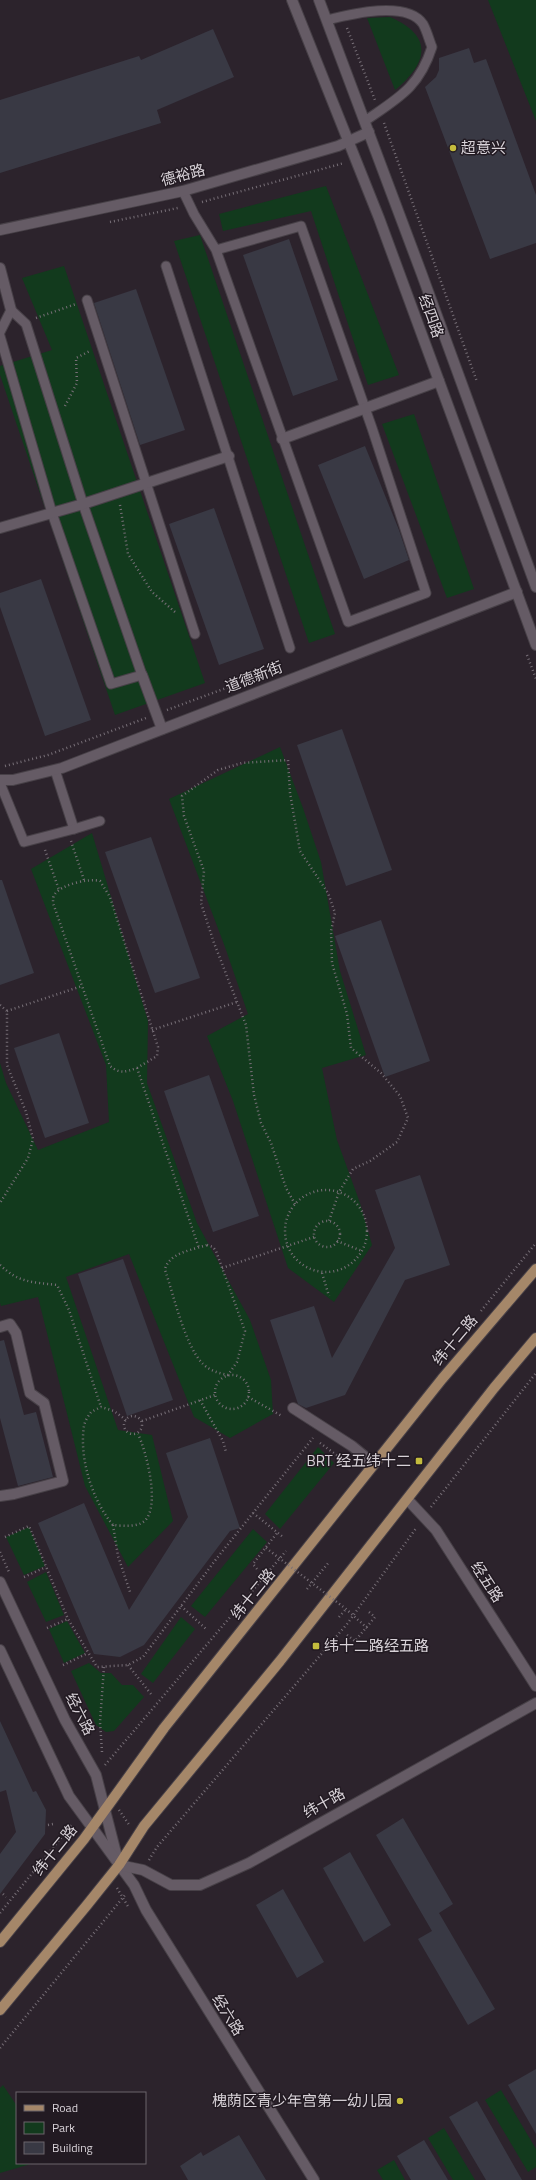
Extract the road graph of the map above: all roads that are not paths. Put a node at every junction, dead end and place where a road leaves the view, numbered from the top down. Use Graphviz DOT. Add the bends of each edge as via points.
graph roads {
  1 [pos="292,0"];
  2 [pos="319,0"];
  3 [pos="327,20"];
  4 [pos="365,121"];
  5 [pos="369,132"];
  6 [pos="348,142"];
  7 [pos="183,191"];
  8 [pos="0,230"];
  9 [pos="216,250"];
  10 [pos="166,266"];
  11 [pos="0,268"];
  12 [pos="87,300"];
  13 [pos="11,310"];
  14 [pos="0,332"];
  15 [pos="0,336"];
  16 [pos="439,381"];
  17 [pos="365,408"];
  18 [pos="282,438"];
  19 [pos="229,456"];
  20 [pos="147,483"];
  21 [pos="84,504"];
  22 [pos="52,513"];
  23 [pos="0,528"];
  24 [pos="535,581"];
  25 [pos="517,592"];
  26 [pos="194,631"];
  27 [pos="536,645"];
  28 [pos="290,648"];
  29 [pos="142,674"];
  30 [pos="162,729"];
  31 [pos="55,770"];
  32 [pos="0,782"];
  33 [pos="100,820"];
  34 [pos="71,830"];
  35 [pos="536,1269"];
  36 [pos="0,1327"];
  37 [pos="536,1338"];
  38 [pos="294,1408"];
  39 [pos="374,1464"];
  40 [pos="0,1496"];
  41 [pos="408,1500"];
  42 [pos="0,1582"];
  43 [pos="0,1650"];
  44 [pos="536,1686"];
  45 [pos="536,1703"];
  46 [pos="105,1809"];
  47 [pos="91,1829"];
  48 [pos="119,1864"];
  49 [pos="0,1942"];
  50 [pos="0,2010"];
  51 [pos="314,2180"];
  1 -- 6 [label="street, 经四路"];
  2 -- 3 [label="street, 经四路"];
  3 -- 4 [label="street, 经四路"];
  3 -- 4 [label="lane" via="370,10 391,9 412,14 422,23 432,48 419,78 401,96"];
  4 -- 5 [label="street, 经四路"];
  5 -- 6 [label="street, 德裕路"];
  5 -- 24 [label="street, 经四路"];
  6 -- 7 [label="street, 德裕路"];
  6 -- 16 [label="street, 经四路"];
  7 -- 8 [label="street, 德裕路"];
  7 -- 9 [label="lane"];
  9 -- 17 [label="lane" via="300,226"];
  9 -- 18 [label="lane"];
  10 -- 19 [label="lane"];
  11 -- 13 [label="street"];
  12 -- 20 [label="lane"];
  13 -- 14 [label="lane"];
  13 -- 21 [label="lane" via="26,324"];
  15 -- 22 [label="lane"];
  16 -- 17 [label="street"];
  16 -- 25 [label="street, 经四路"];
  17 -- 18 [label="street"];
  17 -- 18 [label="lane" via="426,593 348,622"];
  19 -- 20 [label="street"];
  19 -- 28 [label="lane"];
  20 -- 21 [label="street"];
  20 -- 26 [label="lane"];
  21 -- 22 [label="street"];
  21 -- 29 [label="lane"];
  22 -- 23 [label="street"];
  22 -- 29 [label="lane" via="111,684"];
  25 -- 27 [label="street, 经四路"];
  25 -- 30 [label="street, 道德新街"];
  29 -- 30 [label="street"];
  30 -- 31 [label="street, 道德新街"];
  31 -- 32 [label="street, 道德新街"];
  31 -- 34 [label="lane"];
  32 -- 34 [label="lane" via="24,842"];
  33 -- 34 [label="lane"];
  35 -- 39 [label="main road, 纬十二路"];
  36 -- 40 [label="street" via="10,1324 16,1333 30,1393 44,1404 63,1481"];
  37 -- 41 [label="main road"];
  38 -- 39 [label="street" via="352,1446"];
  39 -- 46 [label="main road, 纬十二路" via="164,1728"];
  41 -- 44 [label="street, 经五路" via="436,1530"];
  41 -- 48 [label="main road" via="144,1826"];
  42 -- 46 [label="street, 经六路" via="65,1720 96,1775"];
  43 -- 47 [label="street, 经六路" via="69,1796"];
  45 -- 48 [label="street, 纬十路" via="249,1863 200,1885 171,1885 143,1870"];
  46 -- 47 [label="main road, 纬十二路"];
  46 -- 48 [label="street, 经六路"];
  47 -- 48 [label="street, 经六路"];
  47 -- 49 [label="main road, 纬十二路"];
  48 -- 50 [label="main road"];
  48 -- 51 [label="street, 经六路"];
}
